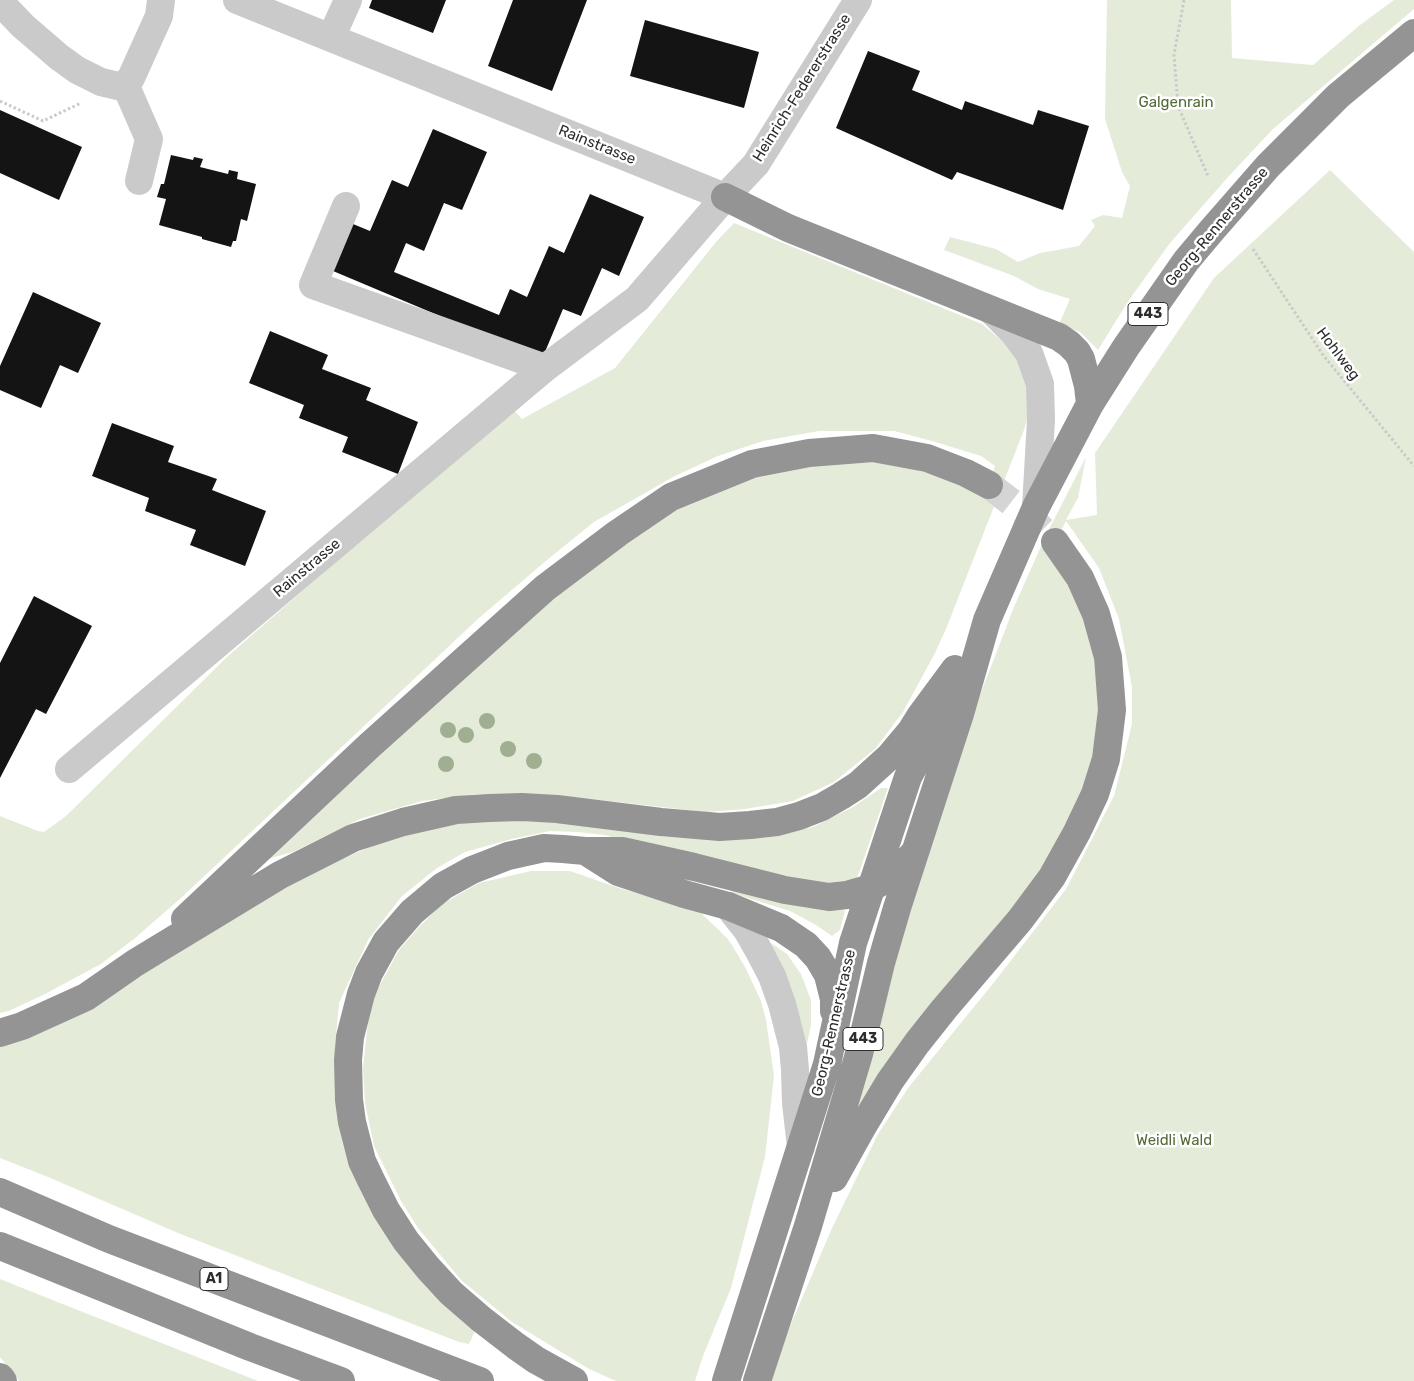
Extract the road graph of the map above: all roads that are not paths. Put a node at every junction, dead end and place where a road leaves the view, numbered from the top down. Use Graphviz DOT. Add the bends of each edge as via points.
graph roads {
  1 [pos="161,0"];
  2 [pos="237,0"];
  3 [pos="348,0"];
  4 [pos="858,0"];
  5 [pos="0,2"];
  6 [pos="1414,32"];
  7 [pos="331,38"];
  8 [pos="113,83"];
  9 [pos="139,181"];
  10 [pos="725,197"];
  11 [pos="346,206"];
  12 [pos="992,311"];
  13 [pos="545,368"];
  14 [pos="1090,404"];
  15 [pos="990,485"];
  16 [pos="1036,507"];
  17 [pos="1055,542"];
  18 [pos="987,620"];
  19 [pos="954,669"];
  20 [pos="70,769"];
  21 [pos="585,851"];
  22 [pos="916,851"];
  23 [pos="871,888"];
  24 [pos="728,906"];
  25 [pos="135,963"];
  26 [pos="835,1030"];
  27 [pos="0,1033"];
  28 [pos="801,1147"];
  29 [pos="0,1192"];
  30 [pos="808,1226"];
  31 [pos="0,1246"];
  32 [pos="0,1377"];
  33 [pos="3,1381"];
  34 [pos="341,1381"];
  35 [pos="480,1381"];
  36 [pos="574,1381"];
  37 [pos="726,1381"];
  38 [pos="757,1381"];
  1 -- 8 [label="street" via="159,16 131,78"];
  2 -- 7 [label="street, Rainstrasse"];
  3 -- 7 [label="street"];
  4 -- 10 [label="street, Heinrich-Federerstrasse" via="756,164"];
  5 -- 8 [label="street" via="59,58 90,78"];
  6 -- 14 [label="highway, Georg-Rennerstrasse / 443" via="1338,96 1268,166 1212,230 1157,302"];
  7 -- 10 [label="street, Rainstrasse"];
  8 -- 9 [label="street" via="150,139"];
  10 -- 12 [label="highway" via="788,228"];
  10 -- 13 [label="street, Rainstrasse" via="637,299"];
  11 -- 13 [label="street" via="313,285"];
  12 -- 14 [label="highway" via="1069,344 1081,359"];
  12 -- 16 [label="street" via="1029,353 1040,384"];
  13 -- 20 [label="street, Rainstrasse"];
  14 -- 16 [label="highway, Georg-Rennerstrasse / 443"];
  15 -- 25 [label="highway" via="927,458 873,448 809,453 752,464 671,498 618,532 545,588"];
  16 -- 18 [label="highway, Georg-Rennerstrasse / 443"];
  17 -- 30 [label="highway" via="1080,578 1096,614 1108,657 1112,710 1106,759 1095,794 1052,877 890,1081"];
  18 -- 19 [label="highway, Georg-Rennerstrasse / 443"];
  18 -- 22 [label="highway, Georg-Rennerstrasse / 443"];
  19 -- 23 [label="highway, Georg-Rennerstrasse / 443" via="928,741 908,777"];
  19 -- 25 [label="highway" via="912,731 890,756 841,796 799,816 750,826 720,827 557,809 489,808 430,815 353,838 328,850 280,875"];
  21 -- 23 [label="highway" via="622,851 819,896 847,895"];
  21 -- 24 [label="highway" via="618,872"];
  21 -- 36 [label="highway" via="544,848 508,856 465,873 428,898 397,928 369,973 354,1018 348,1060 352,1122 362,1161 386,1210 406,1241 451,1293 481,1319 529,1355"];
  22 -- 23 [label="highway" via="896,873"];
  22 -- 30 [label="highway, Georg-Rennerstrasse / 443" via="881,963 860,1054"];
  23 -- 26 [label="highway, Georg-Rennerstrasse / 443" via="853,943"];
  24 -- 26 [label="highway" via="781,928 806,945 818,958 828,975 834,999"];
  24 -- 28 [label="street" via="759,951 782,1004 792,1047"];
  25 -- 27 [label="highway" via="86,997"];
  26 -- 28 [label="highway, Georg-Rennerstrasse / 443"];
  28 -- 37 [label="highway, Georg-Rennerstrasse / 443"];
  29 -- 35 [label="highway, A1" via="109,1239"];
  30 -- 38 [label="highway, Georg-Rennerstrasse / 443"];
  31 -- 34 [label="highway"];
  32 -- 33 [label="highway"];
}
